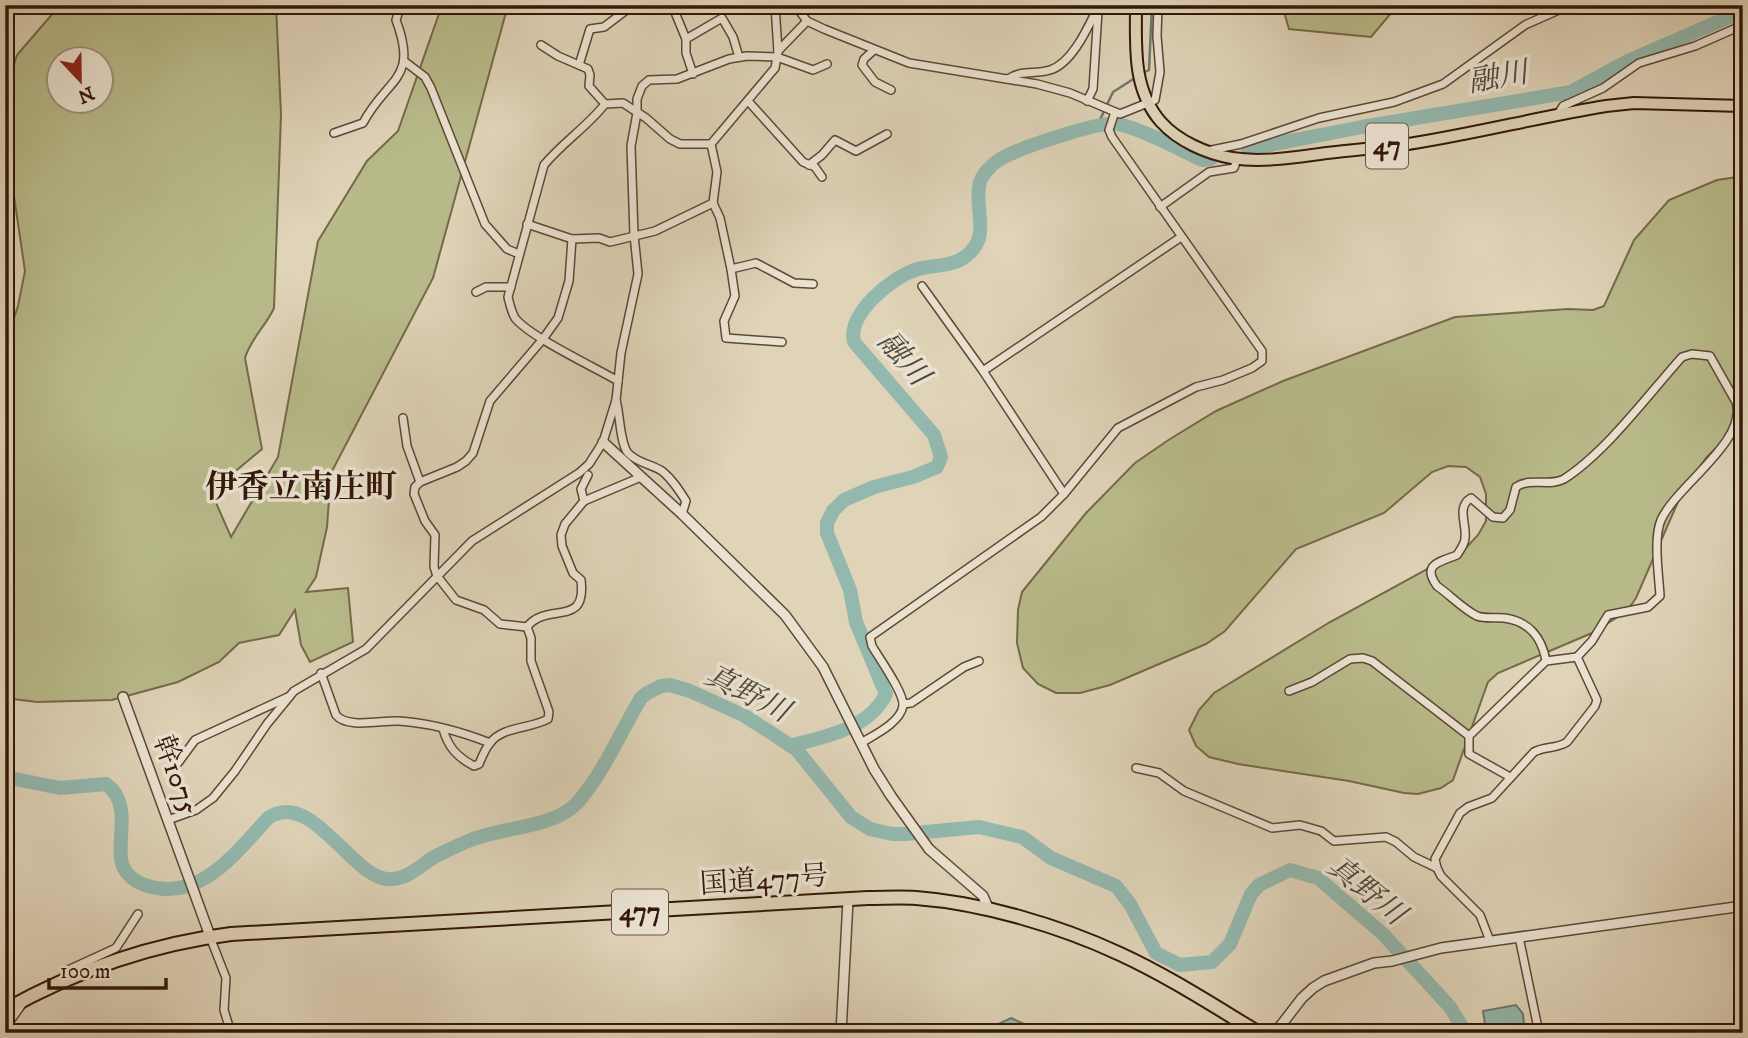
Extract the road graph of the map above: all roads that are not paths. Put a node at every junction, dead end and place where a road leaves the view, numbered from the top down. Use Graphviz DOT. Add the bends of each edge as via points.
graph roads {
  1 [pos="401,5"];
  2 [pos="633,5"];
  3 [pos="672,5"];
  4 [pos="775,5"];
  5 [pos="795,5"];
  6 [pos="1136,5"];
  7 [pos="1158,5"];
  8 [pos="1570,5"];
  9 [pos="1098,6"];
  10 [pos="807,20"];
  11 [pos="1743,26"];
  12 [pos="686,39"];
  13 [pos="541,45"];
  14 [pos="874,50"];
  15 [pos="778,55"];
  16 [pos="739,57"];
  17 [pos="404,61"];
  18 [pos="827,64"];
  19 [pos="579,65"];
  20 [pos="693,74"];
  21 [pos="1009,79"];
  22 [pos="891,90"];
  23 [pos="748,101"];
  24 [pos="1087,101"];
  25 [pos="605,104"];
  26 [pos="1149,104"];
  27 [pos="1743,106"];
  28 [pos="1115,112"];
  29 [pos="637,113"];
  30 [pos="1558,114"];
  31 [pos="334,133"];
  32 [pos="887,134"];
  33 [pos="711,144"];
  34 [pos="1207,151"];
  35 [pos="1237,159"];
  36 [pos="809,164"];
  37 [pos="822,177"];
  38 [pos="713,203"];
  39 [pos="1160,207"];
  40 [pos="527,224"];
  41 [pos="634,235"];
  42 [pos="1181,237"];
  43 [pos="572,239"];
  44 [pos="519,254"];
  45 [pos="730,269"];
  46 [pos="813,284"];
  47 [pos="922,286"];
  48 [pos="511,287"];
  49 [pos="476,292"];
  50 [pos="543,339"];
  51 [pos="782,342"];
  52 [pos="983,371"];
  53 [pos="618,381"];
  54 [pos="616,400"];
  55 [pos="403,418"];
  56 [pos="603,442"];
  57 [pos="588,475"];
  58 [pos="641,477"];
  59 [pos="420,482"];
  60 [pos="1064,494"];
  61 [pos="584,501"];
  62 [pos="682,514"];
  63 [pos="437,576"];
  64 [pos="527,627"];
  65 [pos="1577,657"];
  66 [pos="979,661"];
  67 [pos="1546,661"];
  68 [pos="321,673"];
  69 [pos="1289,691"];
  70 [pos="124,697"];
  71 [pos="289,697"];
  72 [pos="902,704"];
  73 [pos="443,729"];
  74 [pos="1469,736"];
  75 [pos="861,743"];
  76 [pos="490,744"];
  77 [pos="178,764"];
  78 [pos="1136,768"];
  79 [pos="1510,777"];
  80 [pos="168,820"];
  81 [pos="1437,868"];
  82 [pos="848,900"];
  83 [pos="1743,906"];
  84 [pos="989,910"];
  85 [pos="138,914"];
  86 [pos="210,936"];
  87 [pos="1520,937"];
  88 [pos="1490,941"];
  89 [pos="66,980"];
  90 [pos="25,999"];
  91 [pos="5,1010"];
  92 [pos="5,1028"];
  93 [pos="231,1033"];
  94 [pos="841,1033"];
  95 [pos="1259,1033"];
  96 [pos="1275,1033"];
  97 [pos="1539,1033"];
  1 -- 17 [label="street" via="396,20 404,41"];
  2 -- 19 [label="street" via="604,27 590,29"];
  3 -- 12 [label="street"];
  4 -- 15 [label="street"];
  5 -- 10 [label="street"];
  6 -- 26 [label="main road, 47" via="1136,61"];
  7 -- 26 [label="street" via="1160,72 1156,100"];
  8 -- 34 [label="street" via="1525,24 1443,84 1394,102 1319,118"];
  9 -- 21 [label="street" via="1066,60 1053,69 1018,73"];
  9 -- 24 [label="street" via="1093,89"];
  10 -- 14 [label="street"];
  10 -- 15 [label="street"];
  11 -- 30 [label="street" via="1639,62 1603,88 1563,106"];
  12 -- 16 [label="street" via="722,18"];
  12 -- 20 [label="street"];
  13 -- 19 [label="street"];
  14 -- 21 [label="street" via="909,63"];
  14 -- 22 [label="street" via="862,65 875,82"];
  15 -- 16 [label="street"];
  15 -- 18 [label="street" via="813,70"];
  15 -- 23 [label="street" via="771,74"];
  16 -- 20 [label="street"];
  17 -- 31 [label="street" via="396,80 363,123"];
  17 -- 44 [label="street" via="425,77 485,224 507,249"];
  19 -- 25 [label="street" via="588,69 589,86"];
  20 -- 29 [label="street" via="649,80 637,99"];
  21 -- 24 [label="street"];
  23 -- 33 [label="street"];
  23 -- 36 [label="street"];
  24 -- 28 [label="street"];
  25 -- 29 [label="street" via="622,103"];
  25 -- 40 [label="street" via="544,165"];
  26 -- 28 [label="street"];
  26 -- 34 [label="main road, 47" via="1162,123"];
  27 -- 30 [label="main road, 47" via="1634,103"];
  28 -- 39 [label="street" via="1109,130 1112,138"];
  29 -- 33 [label="street" via="680,144"];
  29 -- 41 [label="street" via="631,146"];
  30 -- 35 [label="main road, 47" via="1401,145"];
  32 -- 36 [label="street" via="856,151 835,140"];
  33 -- 38 [label="street" via="717,172"];
  34 -- 35 [label="main road, 47"];
  35 -- 39 [label="street" via="1234,167 1209,172"];
  36 -- 37 [label="street"];
  38 -- 41 [label="street" via="655,231"];
  38 -- 45 [label="street"];
  39 -- 42 [label="street"];
  40 -- 43 [label="street"];
  40 -- 44 [label="street"];
  41 -- 43 [label="street" via="610,242"];
  41 -- 53 [label="street" via="638,274"];
  42 -- 52 [label="street"];
  42 -- 60 [label="street" via="1262,351 1262,361 1196,387 1118,428"];
  43 -- 50 [label="street" via="564,300"];
  44 -- 48 [label="street"];
  45 -- 46 [label="street" via="756,262 793,283"];
  45 -- 51 [label="street" via="735,296 724,321 726,338"];
  47 -- 52 [label="street"];
  48 -- 49 [label="street" via="486,286"];
  48 -- 50 [label="street" via="510,310"];
  50 -- 53 [label="street"];
  50 -- 59 [label="street" via="490,401 473,453 466,461"];
  52 -- 60 [label="street"];
  53 -- 54 [label="street"];
  54 -- 56 [label="street"];
  54 -- 62 [label="street" via="629,455 660,470 678,487 686,501"];
  55 -- 59 [label="street"];
  56 -- 58 [label="street"];
  56 -- 63 [label="street" via="579,473 472,541"];
  57 -- 61 [label="street" via="581,489"];
  58 -- 61 [label="street"];
  58 -- 62 [label="street"];
  59 -- 63 [label="street" via="414,494 435,535"];
  60 -- 72 [label="street" via="1041,517 870,637"];
  61 -- 64 [label="street" via="561,535 573,573 581,580 581,601 569,611 539,616"];
  62 -- 75 [label="street" via="767,595 804,639"];
  63 -- 64 [label="street" via="456,600 484,610 500,624"];
  63 -- 68 [label="street" via="366,649"];
  64 -- 76 [label="street" via="531,661 548,719 499,734"];
  65 -- 67 [label="street"];
  65 -- 67 [label="street" via="1608,615 1648,607 1660,596 1661,521 1736,432 1739,408 1710,356 1682,356 1604,444 1569,475 1559,481 1523,482 1516,487 1510,510 1503,517 1493,517 1471,498 1466,501 1463,546 1457,555 1433,566 1433,580 1479,617 1525,624 1541,642"];
  65 -- 79 [label="street" via="1597,700 1595,706 1567,742 1542,747"];
  66 -- 72 [label="street" via="911,703"];
  67 -- 74 [label="street"];
  68 -- 71 [label="street"];
  68 -- 73 [label="street" via="340,720 400,721"];
  69 -- 74 [label="street" via="1350,659 1363,658"];
  70 -- 80 [label="street, 幹1075"];
  71 -- 77 [label="street" via="195,740"];
  71 -- 80 [label="street" via="213,798"];
  72 -- 75 [label="street" via="897,718"];
  73 -- 76 [label="street"];
  73 -- 76 [label="street" via="447,744 474,766"];
  74 -- 79 [label="street" via="1469,754"];
  75 -- 84 [label="street" via="929,849 983,896"];
  78 -- 81 [label="street" via="1159,773 1184,791 1272,828 1300,825 1321,831 1334,841 1386,836"];
  79 -- 81 [label="street" via="1492,798 1460,813 1435,859"];
  80 -- 86 [label="street, 幹1075"];
  81 -- 88 [label="street" via="1480,915"];
  82 -- 84 [label="highway, 国道477号 / 477" via="913,898"];
  82 -- 86 [label="highway, 国道477号 / 477"];
  82 -- 94 [label="street"];
  83 -- 87 [label="street"];
  84 -- 95 [label="highway, 国道477号 / 477" via="1121,954"];
  85 -- 89 [label="street" via="116,948 66,971"];
  86 -- 89 [label="highway, 国道477号 / 477" via="159,947"];
  86 -- 93 [label="street" via="226,978 225,1010"];
  87 -- 88 [label="street"];
  87 -- 97 [label="street"];
  88 -- 96 [label="street" via="1374,962 1324,981 1302,998"];
  89 -- 90 [label="highway, 国道477号 / 477"];
  90 -- 91 [label="highway, 国道477号 / 477"];
  90 -- 92 [label="street"];
}
